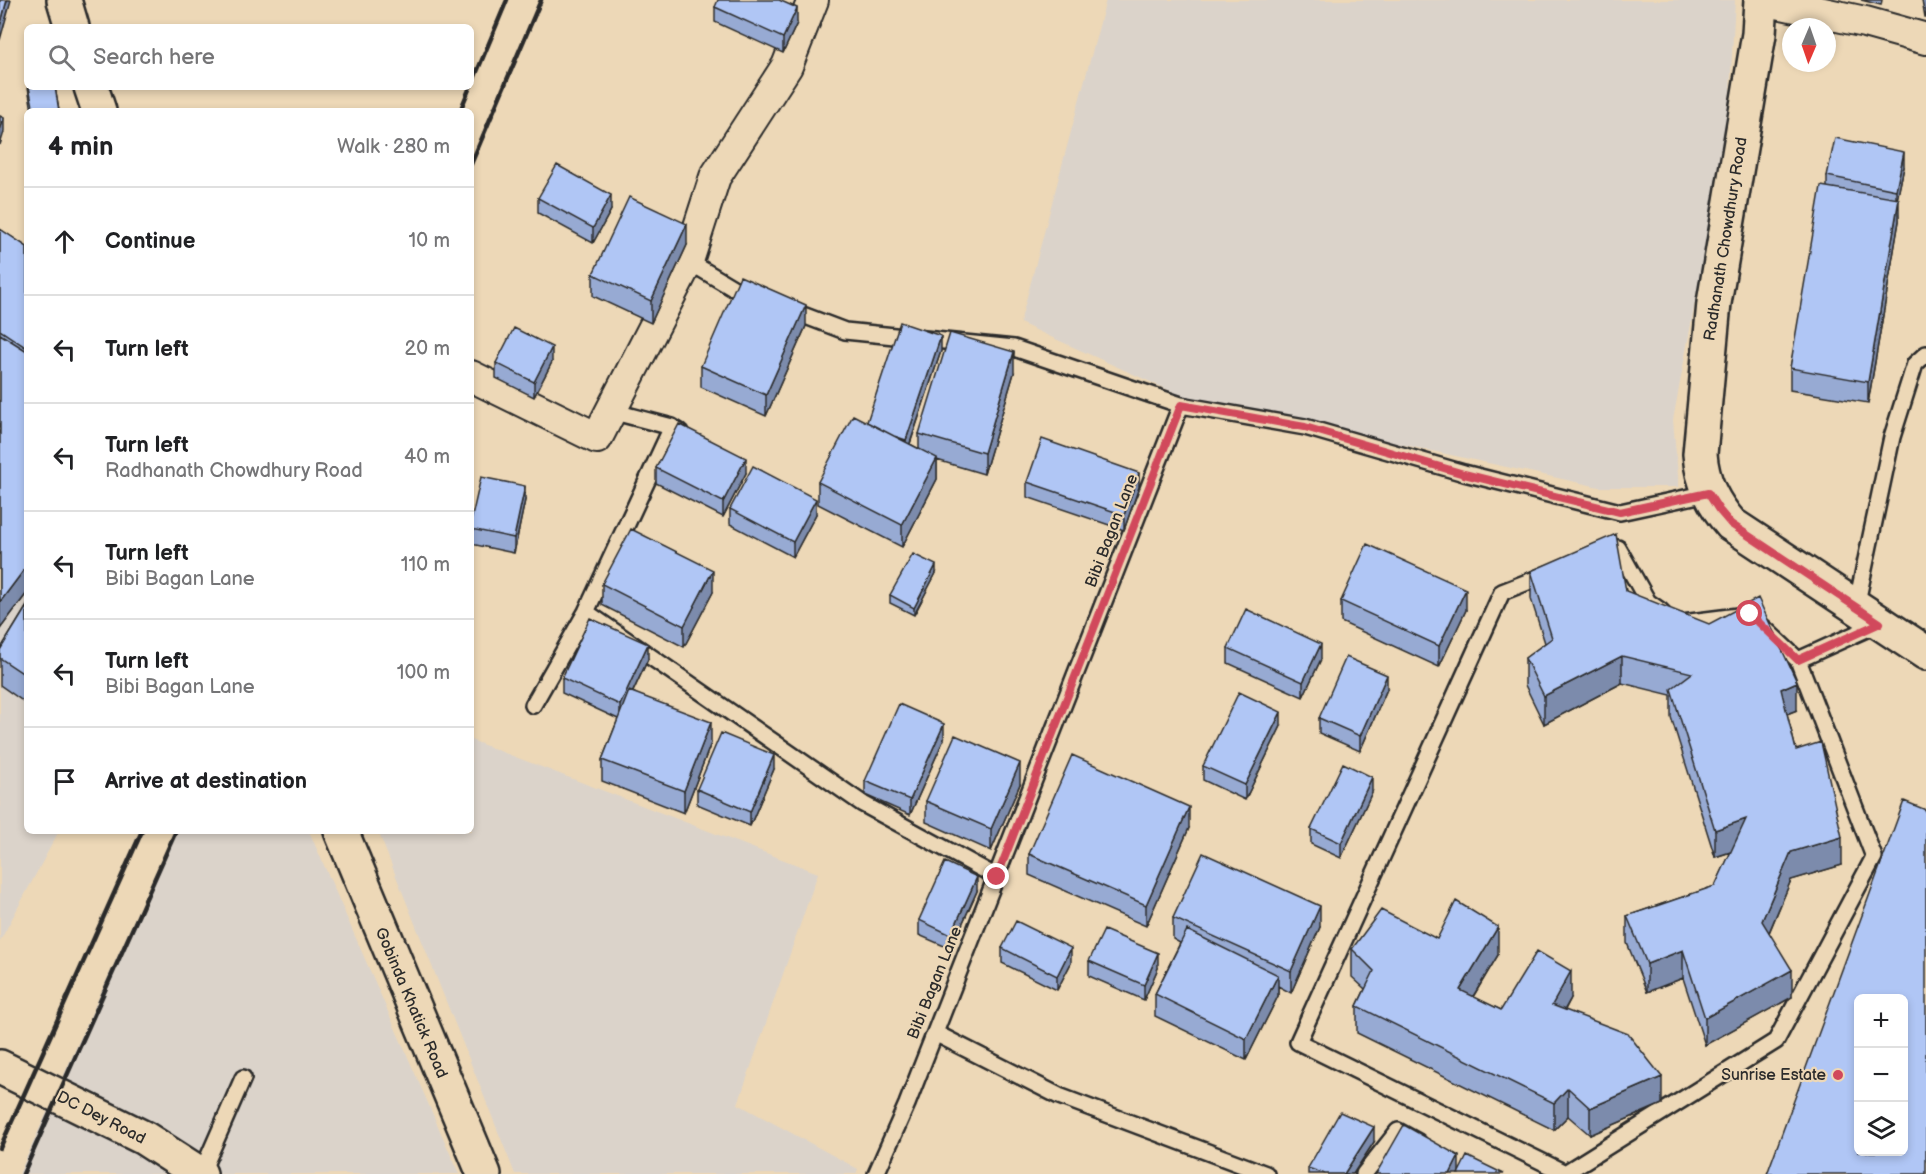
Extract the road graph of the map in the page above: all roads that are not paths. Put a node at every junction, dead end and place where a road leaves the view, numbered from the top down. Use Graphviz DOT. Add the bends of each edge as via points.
graph roads {
  1 [pos="64,0"];
  2 [pos="813,0"];
  3 [pos="1762,0"];
  4 [pos="71,24"];
  5 [pos="1926,39"];
  6 [pos="92,90"];
  7 [pos="98,108"];
  8 [pos="688,261"];
  9 [pos="1926,354"];
  10 [pos="474,377"];
  11 [pos="1181,405"];
  12 [pos="611,411"];
  13 [pos="672,428"];
  14 [pos="692,439"];
  15 [pos="1708,493"];
  16 [pos="1586,560"];
  17 [pos="1565,568"];
  18 [pos="586,612"];
  19 [pos="1868,615"];
  20 [pos="1926,652"];
  21 [pos="1798,660"];
  22 [pos="533,705"];
  23 [pos="341,834"];
  24 [pos="997,877"];
  25 [pos="935,1034"];
  26 [pos="0,1067"];
  27 [pos="243,1078"];
  28 [pos="1428,1147"];
  29 [pos="201,1174"];
  30 [pos="484,1174"];
  31 [pos="876,1174"];
  32 [pos="1266,1174"];
  33 [pos="1364,1174"];
  1 -- 4 [label="street"];
  2 -- 8 [label="street" via="787,66 715,177"];
  3 -- 5 [label="street"];
  3 -- 15 [label="street, Radhanath Chowdhury Road" via="1713,303 1700,454"];
  6 -- 7 [label="street"];
  8 -- 11 [label="lane" via="733,288 845,331 1014,348"];
  8 -- 12 [label="street"];
  9 -- 19 [label="lane" via="1915,364 1892,437"];
  10 -- 12 [label="street" via="597,438"];
  11 -- 15 [label="lane" via="1305,427 1464,474 1620,512"];
  11 -- 24 [label="lane, Bibi Bagan Lane"];
  12 -- 13 [label="lane"];
  13 -- 14 [label="lane"];
  13 -- 18 [label="lane"];
  15 -- 19 [label="street, Radhanath Chowdhury Road" via="1731,524"];
  16 -- 21 [label="lane" via="1618,548 1648,602 1679,623 1750,614"];
  17 -- 21 [label="lane" via="1502,592 1298,1042 1565,1173 1776,1041 1874,857"];
  18 -- 22 [label="lane"];
  18 -- 24 [label="lane" via="863,804"];
  19 -- 20 [label="street, Radhanath Chowdhury Road"];
  19 -- 21 [label="lane"];
  23 -- 30 [label="street, Gobinda Khatick Road"];
  24 -- 25 [label="lane, Bibi Bagan Lane"];
  25 -- 31 [label="lane, Bibi Bagan Lane"];
  25 -- 32 [label="lane" via="1059,1096"];
  26 -- 29 [label="street, DC Dey Road" via="144,1138"];
  27 -- 29 [label="lane"];
  28 -- 33 [label="lane" via="1398,1131"];
}
